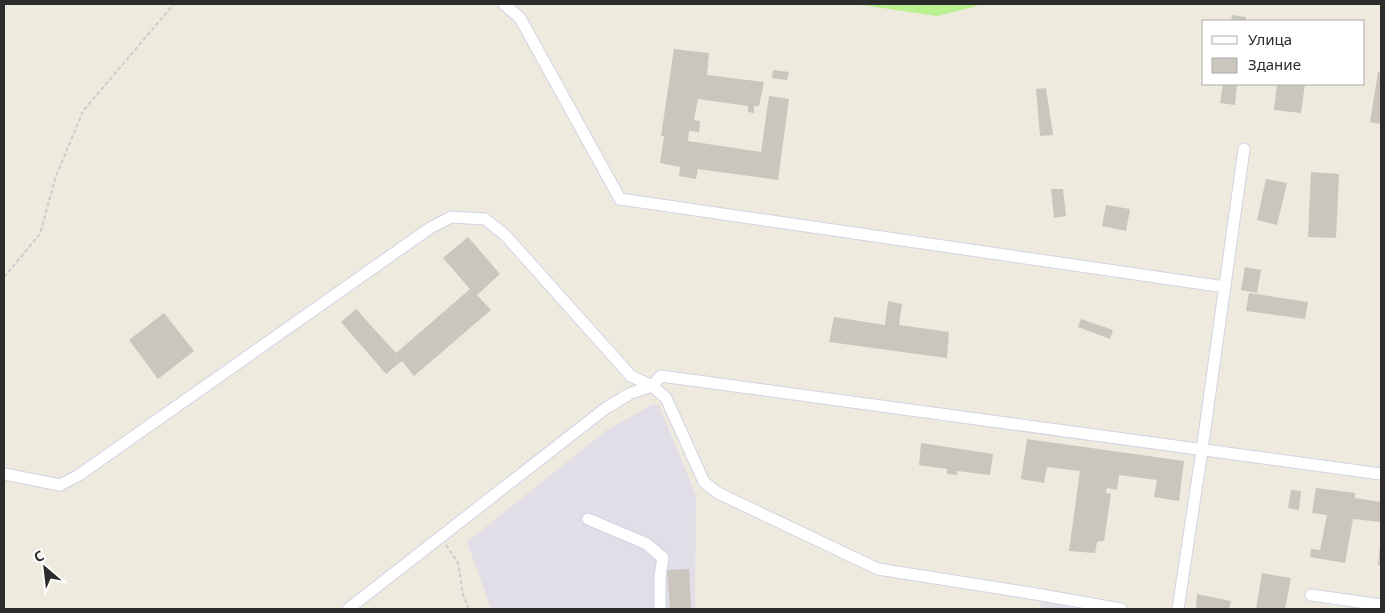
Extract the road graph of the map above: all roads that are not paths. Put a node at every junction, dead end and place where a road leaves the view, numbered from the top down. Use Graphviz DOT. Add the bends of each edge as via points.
graph roads {
  1 [pos="504,4"];
  2 [pos="1244,149"];
  3 [pos="1225,287"];
  4 [pos="652,386"];
  5 [pos="1202,450"];
  6 [pos="4,474"];
  7 [pos="1381,474"];
  8 [pos="588,519"];
  9 [pos="1312,595"];
  10 [pos="1381,605"];
  11 [pos="348,609"];
  12 [pos="660,609"];
  13 [pos="1121,609"];
  14 [pos="1178,609"];
  1 -- 3 [label="street" via="520,18 620,200"];
  2 -- 3 [label="street"];
  3 -- 5 [label="street"];
  4 -- 5 [label="street" via="661,376"];
  4 -- 6 [label="street" via="631,376 505,235 485,219 451,217 430,228 79,475 60,485"];
  4 -- 11 [label="street" via="631,393 606,408"];
  4 -- 13 [label="street" via="666,398 704,482 718,493 878,570"];
  5 -- 7 [label="street"];
  5 -- 14 [label="street"];
  8 -- 12 [label="street" via="648,544 663,558"];
  9 -- 10 [label="street"];
}
